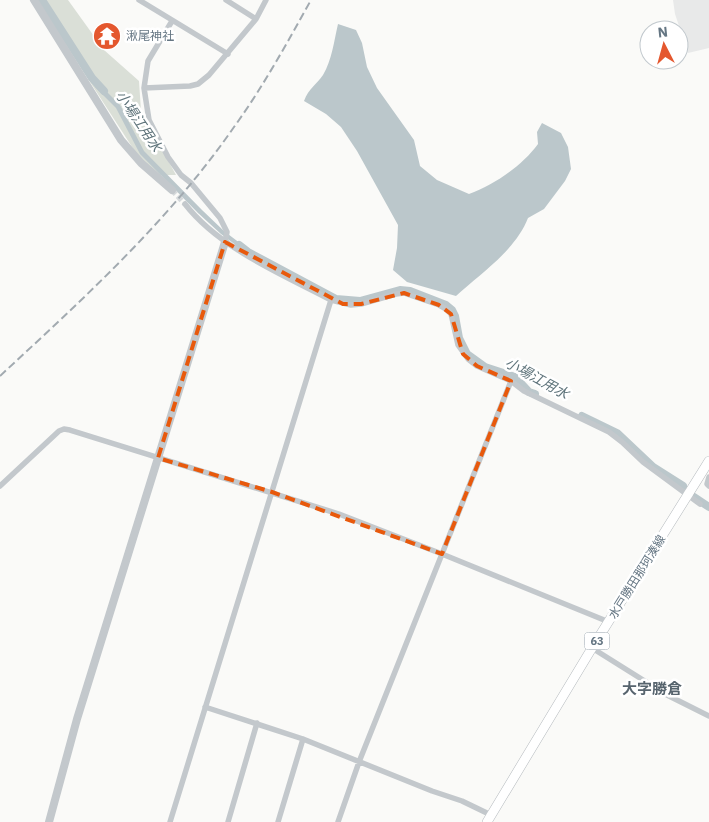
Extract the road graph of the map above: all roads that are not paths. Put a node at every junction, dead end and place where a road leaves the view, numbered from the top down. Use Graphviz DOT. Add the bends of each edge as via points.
graph roads {
  1 [pos="34,0"];
  2 [pos="139,0"];
  3 [pos="226,0"];
  4 [pos="266,0"];
  5 [pos="256,19"];
  6 [pos="172,21"];
  7 [pos="228,54"];
  8 [pos="144,88"];
  9 [pos="172,190"];
  10 [pos="185,204"];
  11 [pos="225,242"];
  12 [pos="332,300"];
  13 [pos="511,381"];
  14 [pos="158,458"];
  15 [pos="709,461"];
  16 [pos="709,477"];
  17 [pos="0,486"];
  18 [pos="709,486"];
  19 [pos="272,492"];
  20 [pos="687,495"];
  21 [pos="700,504"];
  22 [pos="442,554"];
  23 [pos="609,622"];
  24 [pos="592,648"];
  25 [pos="205,707"];
  26 [pos="709,716"];
  27 [pos="257,723"];
  28 [pos="303,739"];
  29 [pos="359,762"];
  30 [pos="489,819"];
  31 [pos="49,822"];
  32 [pos="170,822"];
  33 [pos="228,822"];
  34 [pos="278,822"];
  35 [pos="338,822"];
  1 -- 9 [label="street" via="122,140 141,164"];
  2 -- 6 [label="street"];
  3 -- 5 [label="street"];
  4 -- 5 [label="street"];
  5 -- 7 [label="street"];
  6 -- 7 [label="street"];
  6 -- 8 [label="street" via="148,61"];
  7 -- 8 [label="street" via="198,84"];
  8 -- 11 [label="street" via="149,120 168,157 220,218 227,232"];
  10 -- 11 [label="street"];
  11 -- 12 [label="street"];
  11 -- 14 [label="street"];
  12 -- 13 [label="street" via="351,305 404,293 438,304 451,314 458,344 464,354 477,366"];
  12 -- 19 [label="street"];
  13 -- 20 [label="street" via="524,391 609,432"];
  13 -- 22 [label="street"];
  14 -- 17 [label="street" via="64,429"];
  14 -- 19 [label="street"];
  14 -- 31 [label="street" via="77,719"];
  15 -- 20 [label="main road, 水戸勝田那珂湊線 / 63"];
  16 -- 18 [label="street"];
  19 -- 22 [label="street"];
  19 -- 25 [label="street"];
  20 -- 21 [label="street"];
  20 -- 23 [label="main road, 水戸勝田那珂湊線 / 63"];
  22 -- 23 [label="street"];
  22 -- 29 [label="street"];
  23 -- 24 [label="main road, 水戸勝田那珂湊線 / 63"];
  24 -- 26 [label="street" via="667,695"];
  24 -- 30 [label="main road, 水戸勝田那珂湊線 / 63"];
  25 -- 27 [label="street"];
  25 -- 32 [label="street"];
  27 -- 28 [label="street"];
  27 -- 33 [label="street"];
  28 -- 29 [label="street"];
  28 -- 34 [label="street"];
  29 -- 30 [label="street" via="462,801"];
  29 -- 35 [label="street"];
}
